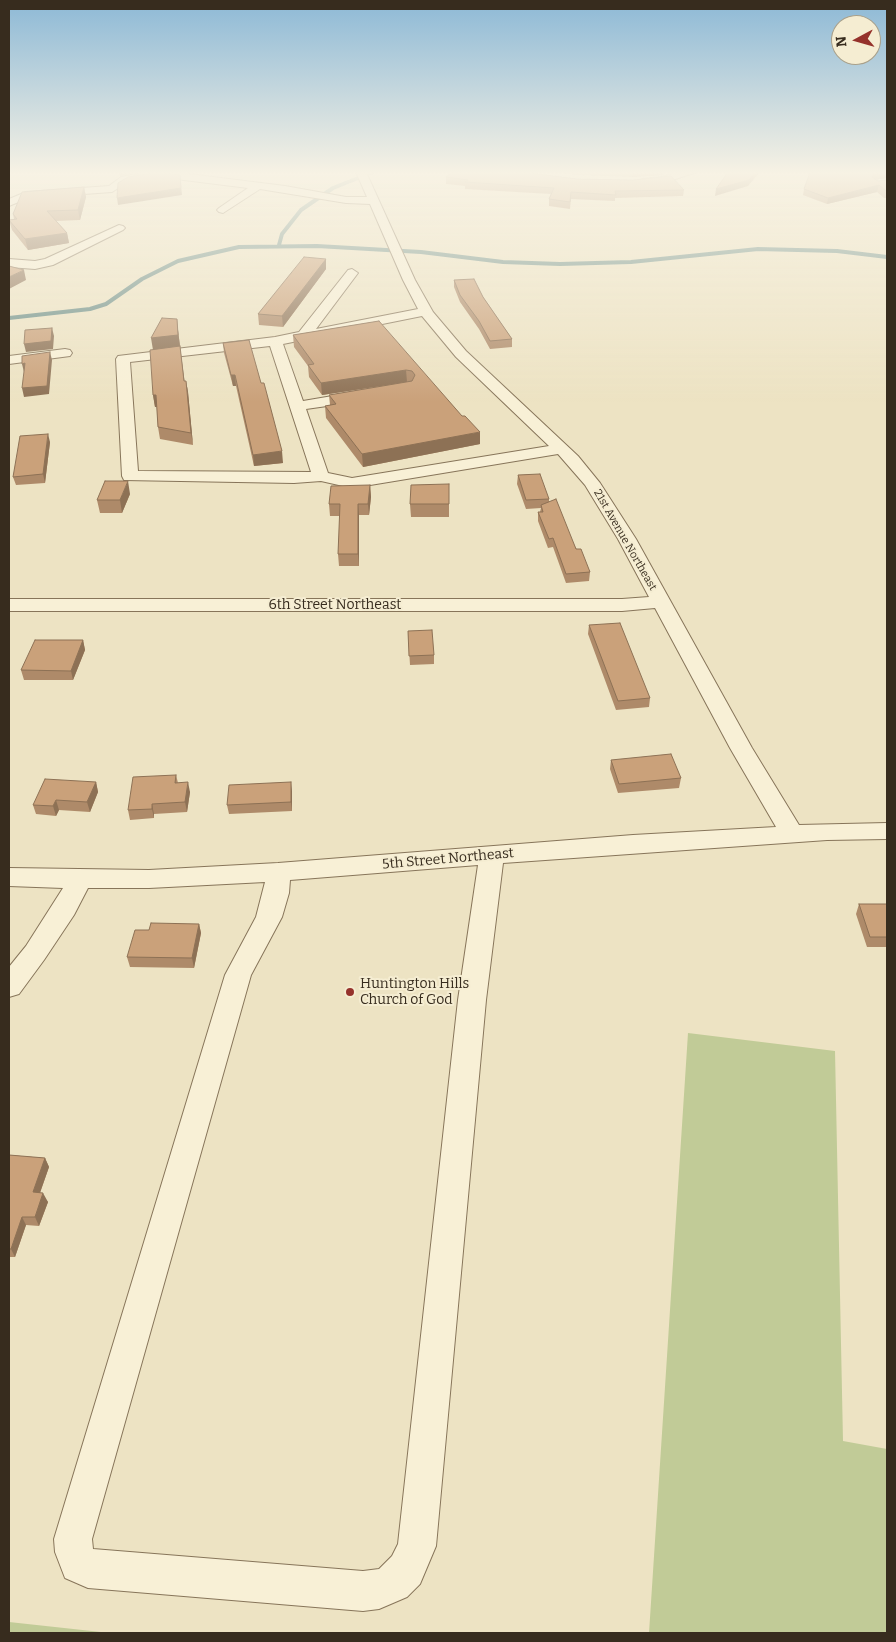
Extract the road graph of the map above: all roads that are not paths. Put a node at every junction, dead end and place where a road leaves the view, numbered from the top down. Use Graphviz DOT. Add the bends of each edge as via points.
graph roads {
  1 [pos="77,249"];
  2 [pos="395,249"];
  3 [pos="9,263"];
  4 [pos="352,273"];
  5 [pos="426,311"];
  6 [pos="304,335"];
  7 [pos="275,341"];
  8 [pos="64,354"];
  9 [pos="9,360"];
  10 [pos="379,393"];
  11 [pos="297,406"];
  12 [pos="561,449"];
  13 [pos="321,476"];
  14 [pos="661,602"];
  15 [pos="9,605"];
  16 [pos="887,831"];
  17 [pos="792,834"];
  18 [pos="492,856"];
  19 [pos="278,872"];
  20 [pos="9,876"];
  21 [pos="80,879"];
  22 [pos="9,986"];
  1 -- 3 [label="street" via="49,262"];
  2 -- 5 [label="street, 21st Avenue Northeast"];
  4 -- 6 [label="street"];
  5 -- 6 [label="street"];
  5 -- 12 [label="street, 21st Avenue Northeast" via="461,354"];
  6 -- 7 [label="street"];
  7 -- 11 [label="street"];
  7 -- 13 [label="street" via="123,359 130,476"];
  8 -- 9 [label="street"];
  10 -- 11 [label="street"];
  11 -- 13 [label="street"];
  12 -- 13 [label="street" via="352,482"];
  12 -- 14 [label="street, 21st Avenue Northeast" via="592,483"];
  14 -- 15 [label="street, 6th Street Northeast" via="622,605"];
  14 -- 17 [label="street, 21st Avenue Northeast"];
  16 -- 17 [label="street, 5th Street Northeast"];
  17 -- 18 [label="street, 5th Street Northeast"];
  18 -- 19 [label="street, 5th Street Northeast"];
  18 -- 19 [label="street" via="472,1000 418,1546 406,1570 393,1583 364,1591 88,1568 79,1564 74,1552 73,1539 238,975 269,917"];
  19 -- 21 [label="street, 5th Street Northeast"];
  20 -- 21 [label="street, 5th Street Northeast"];
  21 -- 22 [label="street" via="65,908"];
}
